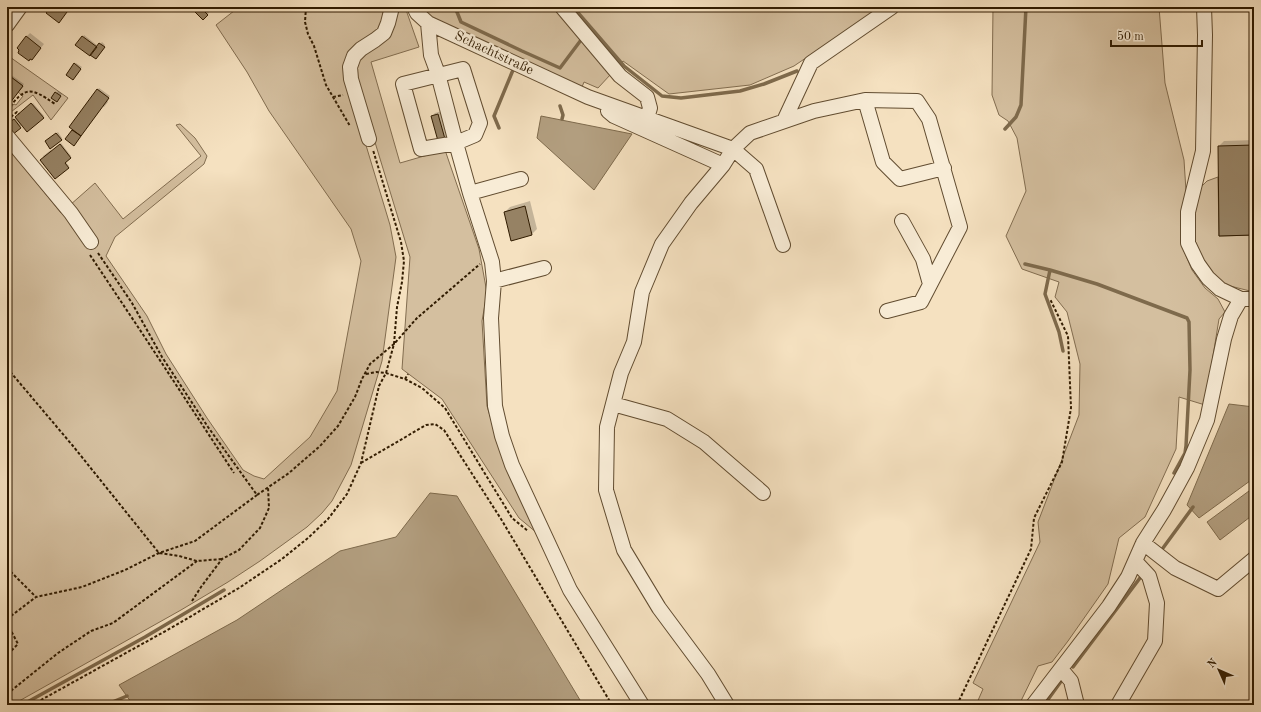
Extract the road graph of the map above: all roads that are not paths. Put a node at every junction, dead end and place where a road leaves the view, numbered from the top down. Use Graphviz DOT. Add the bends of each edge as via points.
graph roads {
  1 [pos="20,7"];
  2 [pos="392,7"];
  3 [pos="414,7"];
  4 [pos="562,7"];
  5 [pos="892,7"];
  6 [pos="1204,7"];
  7 [pos="428,23"];
  8 [pos="7,25"];
  9 [pos="438,74"];
  10 [pos="584,95"];
  11 [pos="866,100"];
  12 [pos="647,118"];
  13 [pos="784,121"];
  14 [pos="7,136"];
  15 [pos="369,139"];
  16 [pos="456,143"];
  17 [pos="733,149"];
  18 [pos="723,165"];
  19 [pos="944,168"];
  20 [pos="521,179"];
  21 [pos="470,193"];
  22 [pos="902,221"];
  23 [pos="783,245"];
  24 [pos="89,247"];
  25 [pos="544,268"];
  26 [pos="494,281"];
  27 [pos="930,284"];
  28 [pos="1248,299"];
  29 [pos="887,310"];
  30 [pos="613,404"];
  31 [pos="763,493"];
  32 [pos="1143,543"];
  33 [pos="1135,561"];
  34 [pos="1253,562"];
  35 [pos="1061,669"];
  36 [pos="642,705"];
  37 [pos="727,705"];
  38 [pos="1033,705"];
  39 [pos="1077,705"];
  40 [pos="1118,705"];
  1 -- 8 [label="street"];
  2 -- 15 [label="street" via="384,33 361,49 354,56 350,67 351,79"];
  3 -- 7 [label="street, Schachtstraße"];
  4 -- 12 [label="street" via="620,76 647,97 650,108"];
  5 -- 13 [label="street" via="810,63"];
  6 -- 28 [label="street" via="1203,151 1188,212 1188,243 1208,278 1220,288"];
  7 -- 9 [label="street" via="431,55"];
  7 -- 10 [label="street, Schachtstraße"];
  9 -- 16 [label="street"];
  9 -- 16 [label="street" via="463,69 480,123 476,135"];
  9 -- 16 [label="street" via="403,84 421,150"];
  10 -- 12 [label="street"];
  10 -- 18 [label="street" via="614,116"];
  11 -- 13 [label="street" via="814,111"];
  11 -- 19 [label="street" via="917,101 929,119"];
  11 -- 19 [label="street" via="883,162 900,179"];
  12 -- 17 [label="street"];
  13 -- 17 [label="street" via="750,133"];
  14 -- 24 [label="street" via="71,213"];
  16 -- 21 [label="street"];
  17 -- 18 [label="street"];
  17 -- 23 [label="street" via="756,169"];
  18 -- 30 [label="street" via="690,203 662,244 642,292 634,342 621,373"];
  19 -- 27 [label="street" via="960,227"];
  20 -- 21 [label="street"];
  21 -- 26 [label="street" via="492,262"];
  22 -- 27 [label="street" via="923,259"];
  25 -- 26 [label="street"];
  26 -- 36 [label="street" via="491,318 495,406 512,465 570,590"];
  27 -- 29 [label="street" via="921,302"];
  28 -- 32 [label="street" via="1231,316 1207,420 1188,468"];
  30 -- 31 [label="street" via="667,419 704,442"];
  30 -- 37 [label="street" via="607,427 606,490 624,550 659,608 708,674"];
  32 -- 33 [label="street"];
  32 -- 34 [label="street" via="1175,568 1218,588"];
  33 -- 35 [label="street" via="1109,606"];
  33 -- 40 [label="street" via="1149,576 1157,604 1154,641"];
  35 -- 38 [label="street"];
  35 -- 39 [label="street" via="1071,681"];
}
